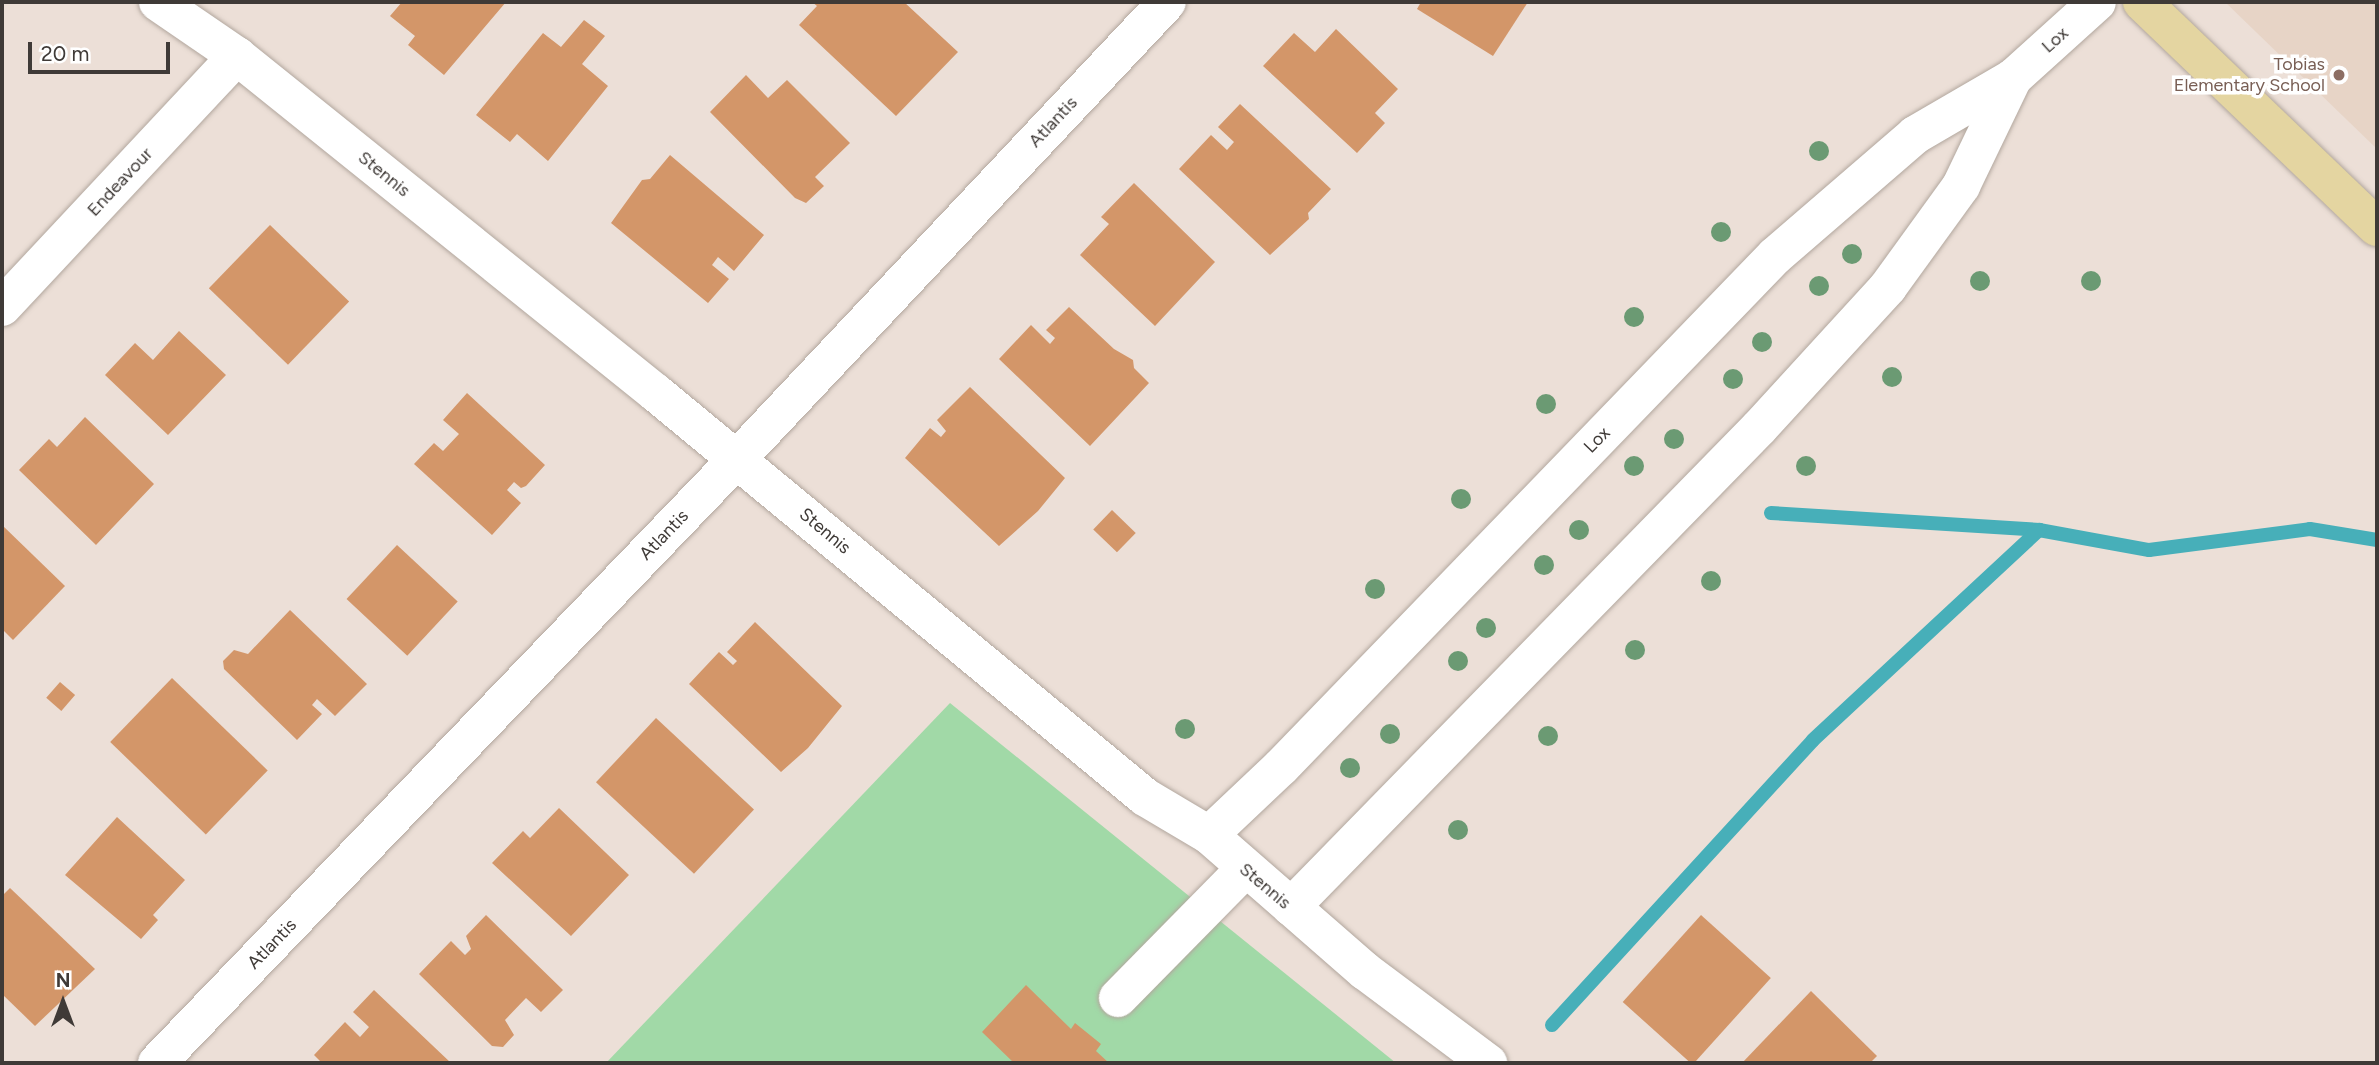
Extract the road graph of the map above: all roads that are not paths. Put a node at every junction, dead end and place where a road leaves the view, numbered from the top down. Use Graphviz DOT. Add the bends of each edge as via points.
graph roads {
  1 [pos="158,2"];
  2 [pos="1167,2"];
  3 [pos="2097,2"];
  4 [pos="2142,2"];
  5 [pos="237,56"];
  6 [pos="2013,78"];
  7 [pos="2377,227"];
  8 [pos="2,307"];
  9 [pos="737,459"];
  10 [pos="1209,835"];
  11 [pos="1244,870"];
  12 [pos="1291,907"];
  13 [pos="1118,998"];
  14 [pos="157,1063"];
  15 [pos="1488,1063"];
  1 -- 5 [label="street, Stennis"];
  2 -- 9 [label="street, Atlantis"];
  3 -- 6 [label="street, Lox"];
  4 -- 7 [label="main road"];
  5 -- 8 [label="street, Endeavour"];
  5 -- 9 [label="street, Stennis"];
  6 -- 10 [label="street, Lox" via="1915,135 1775,256 1281,767"];
  6 -- 12 [label="street, Lox" via="1961,186 1888,287 1646,546"];
  9 -- 10 [label="street, Stennis" via="1145,797"];
  9 -- 14 [label="street, Atlantis"];
  10 -- 11 [label="street, Stennis"];
  11 -- 12 [label="street, Stennis"];
  11 -- 13 [label="street"];
  12 -- 15 [label="street, Stennis" via="1365,971"];
}
